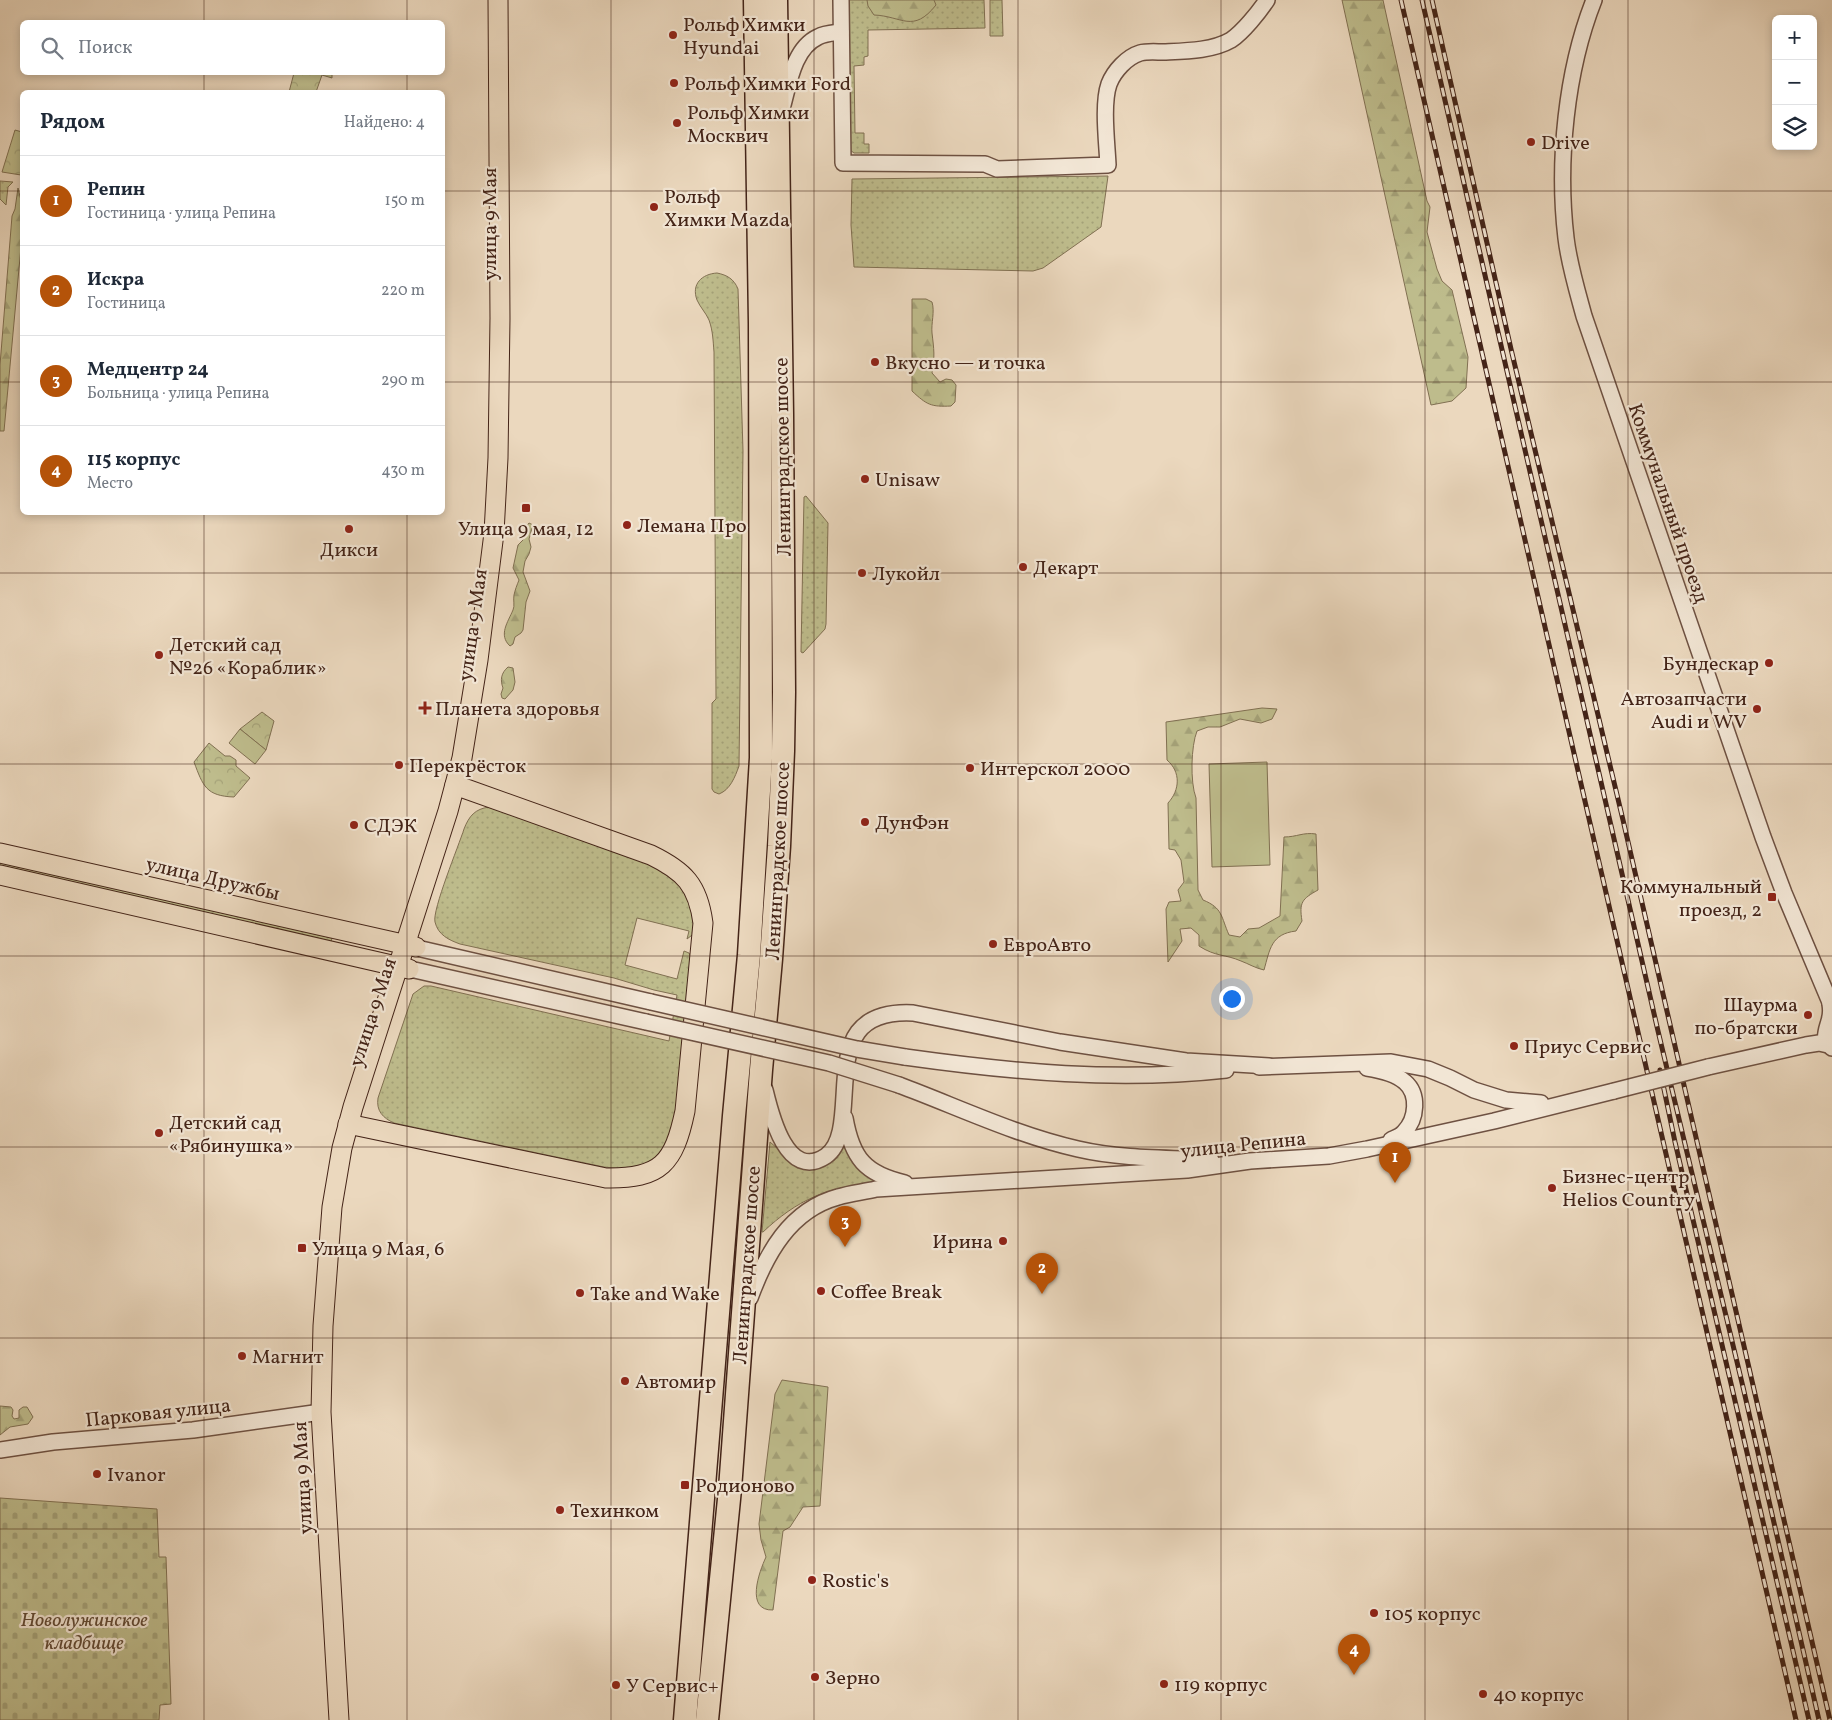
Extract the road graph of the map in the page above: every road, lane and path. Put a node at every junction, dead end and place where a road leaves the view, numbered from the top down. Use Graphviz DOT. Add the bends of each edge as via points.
graph roads {
  1 [pos="498,0"];
  2 [pos="510,0"];
  3 [pos="756,0"];
  4 [pos="776,0"];
  5 [pos="841,0"];
  6 [pos="1266,0"];
  7 [pos="1594,0"];
  8 [pos="841,32"];
  9 [pos="778,124"];
  10 [pos="460,787"];
  11 [pos="0,853"];
  12 [pos="0,875"];
  13 [pos="411,946"];
  14 [pos="404,968"];
  15 [pos="1831,1006"];
  16 [pos="1829,1035"];
  17 [pos="1329,1063"];
  18 [pos="1268,1066"];
  19 [pos="761,1070"];
  20 [pos="1560,1103"];
  21 [pos="844,1112"];
  22 [pos="354,1126"];
  23 [pos="1373,1148"];
  24 [pos="1250,1161"];
  25 [pos="922,1186"];
  26 [pos="741,1323"];
  27 [pos="320,1412"];
  28 [pos="0,1450"];
  29 [pos="339,1720"];
  30 [pos="686,1720"];
  31 [pos="707,1720"];
  1 -- 10 [label="main road, улица 9 Мая" via="499,376 494,533"];
  2 -- 10 [label="main road, улица 9 Мая" via="512,344 507,534 478,739"];
  3 -- 30 [label="highway, Ленинградское шоссе" via="760,758 749,955"];
  4 -- 9 [label="highway, Ленинградское шоссе"];
  5 -- 8 [label="street"];
  6 -- 8 [label="street" via="1232,39 1222,44 1178,52 1141,52 1123,63 1107,92 1108,165 998,169 985,164 843,163"];
  7 -- 15 [label="street, Коммунальный проезд" via="1572,79 1563,170 1566,239 1574,280 1590,335 1763,837"];
  8 -- 9 [label="street" via="819,36 803,50"];
  9 -- 19 [label="highway, Ленинградское шоссе" via="784,692 779,846"];
  10 -- 13 [label="main road, улица 9 Мая" via="442,829"];
  10 -- 22 [label="main road" via="651,855 676,869 694,891 703,923 685,1111 679,1137 669,1157 660,1166 628,1179 606,1178"];
  11 -- 13 [label="main road, улица Дружбы"];
  12 -- 14 [label="main road"];
  13 -- 14 [label="main road, улица 9 Мая"];
  13 -- 18 [label="street, bridge" via="857,1048 969,1066 1130,1076 1196,1074"];
  14 -- 22 [label="main road, улица 9 Мая"];
  14 -- 24 [label="street, bridge" via="829,1063 1079,1150 1116,1156"];
  15 -- 16 [label="street, Коммунальный проезд"];
  16 -- 20 [label="street, улица Репина, bridge" via="1806,1044"];
  17 -- 18 [label="street"];
  17 -- 20 [label="street" via="1391,1062 1428,1070 1506,1100"];
  17 -- 23 [label="street" via="1383,1071 1404,1081 1410,1088 1415,1106 1409,1127 1402,1134"];
  18 -- 21 [label="street" via="1186,1061 902,1013 873,1019 855,1038 845,1064"];
  19 -- 21 [label="street" via="770,1112 779,1135 796,1157 811,1161 828,1154 837,1138"];
  19 -- 26 [label="highway, Ленинградское шоссе"];
  20 -- 23 [label="street, улица Репина"];
  21 -- 25 [label="street" via="851,1145 863,1164 881,1176"];
  22 -- 27 [label="main road, улица 9 Мая" via="335,1190 323,1326"];
  23 -- 24 [label="street, улица Репина" via="1329,1156"];
  24 -- 25 [label="street, улица Репина" via="1187,1170"];
  25 -- 26 [label="street, улица Репина" via="876,1189 837,1197 803,1215 771,1250 758,1275"];
  26 -- 31 [label="highway, Ленинградское шоссе" via="730,1489"];
  27 -- 28 [label="street, Парковая улица" via="192,1430"];
  27 -- 29 [label="main road, улица 9 Мая"];
}
